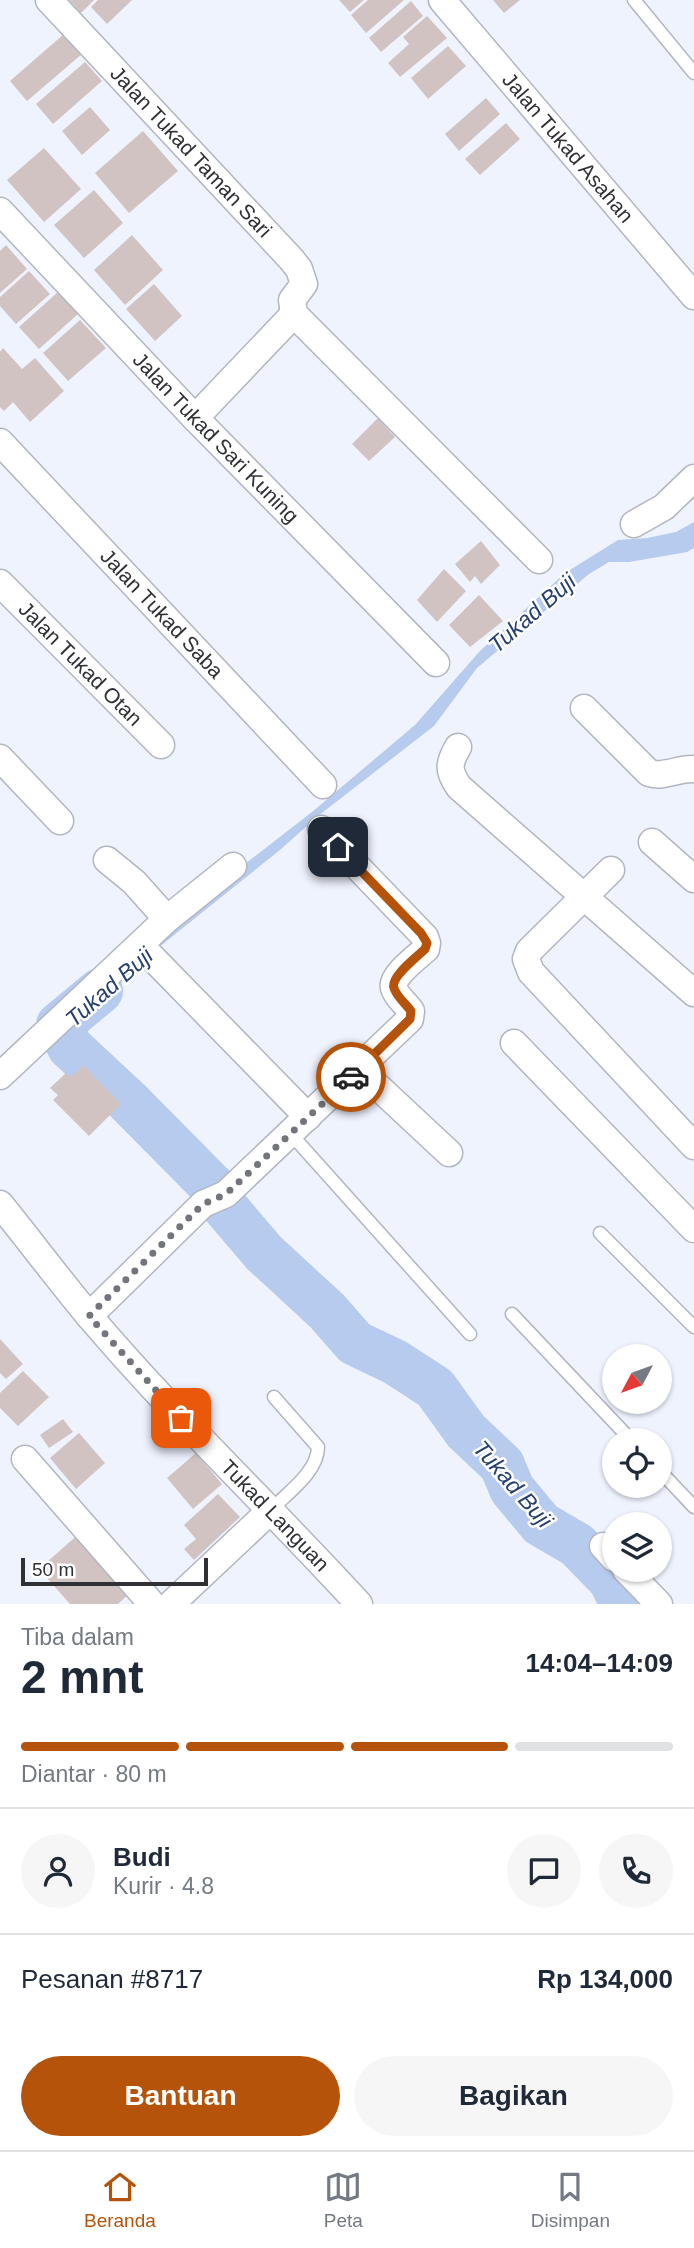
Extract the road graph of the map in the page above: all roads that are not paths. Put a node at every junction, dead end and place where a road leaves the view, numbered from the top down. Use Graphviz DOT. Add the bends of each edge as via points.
graph roads {
  1 [pos="50,0"];
  2 [pos="442,0"];
  3 [pos="634,0"];
  4 [pos="694,73"];
  5 [pos="0,211"];
  6 [pos="694,296"];
  7 [pos="294,314"];
  8 [pos="195,418"];
  9 [pos="0,442"];
  10 [pos="694,478"];
  11 [pos="634,524"];
  12 [pos="539,560"];
  13 [pos="0,583"];
  14 [pos="436,663"];
  15 [pos="584,708"];
  16 [pos="161,745"];
  17 [pos="457,747"];
  18 [pos="0,758"];
  19 [pos="694,769"];
  20 [pos="323,785"];
  21 [pos="60,821"];
  22 [pos="321,829"];
  23 [pos="652,842"];
  24 [pos="107,860"];
  25 [pos="233,866"];
  26 [pos="611,870"];
  27 [pos="694,880"];
  28 [pos="584,897"];
  29 [pos="167,919"];
  30 [pos="146,951"];
  31 [pos="694,993"];
  32 [pos="514,1043"];
  33 [pos="359,1069"];
  34 [pos="1,1072"];
  35 [pos="299,1125"];
  36 [pos="694,1146"];
  37 [pos="449,1153"];
  38 [pos="0,1204"];
  39 [pos="694,1229"];
  40 [pos="600,1233"];
  41 [pos="512,1314"];
  42 [pos="89,1316"];
  43 [pos="694,1327"];
  44 [pos="470,1334"];
  45 [pos="274,1397"];
  46 [pos="620,1428"];
  47 [pos="25,1459"];
  48 [pos="672,1484"];
  49 [pos="694,1507"];
  50 [pos="271,1510"];
  51 [pos="638,1582"];
  52 [pos="152,1604"];
  53 [pos="171,1604"];
  54 [pos="359,1604"];
  55 [pos="659,1604"];
  1 -- 7 [label="street, Jalan Tukad Taman Sari" via="299,269 304,284 292,300"];
  2 -- 6 [label="street, Jalan Tukad Asahan"];
  3 -- 4 [label="lane"];
  5 -- 8 [label="street, Jalan Tukad Sari Kuning"];
  7 -- 8 [label="street"];
  7 -- 12 [label="street"];
  8 -- 14 [label="street, Jalan Tukad Sari Kuning"];
  9 -- 20 [label="street, Jalan Tukad Saba"];
  10 -- 11 [label="street" via="664,507"];
  13 -- 16 [label="street, Jalan Tukad Otan"];
  15 -- 19 [label="street" via="649,773 657,776"];
  17 -- 28 [label="street" via="449,762 450,774 459,787"];
  18 -- 21 [label="street"];
  22 -- 33 [label="street" via="427,943 393,985 411,1011 410,1019"];
  23 -- 27 [label="street"];
  24 -- 29 [label="street"];
  25 -- 29 [label="street"];
  26 -- 28 [label="street"];
  28 -- 31 [label="street"];
  28 -- 36 [label="street" via="529,951 526,960 531,972"];
  29 -- 30 [label="street"];
  30 -- 34 [label="street"];
  30 -- 35 [label="street"];
  32 -- 39 [label="street"];
  33 -- 35 [label="street"];
  33 -- 37 [label="street"];
  35 -- 42 [label="street"];
  35 -- 44 [label="lane"];
  38 -- 42 [label="street, Tukad Languan"];
  40 -- 43 [label="lane"];
  41 -- 46 [label="lane"];
  42 -- 50 [label="street, Tukad Languan"];
  45 -- 50 [label="lane" via="318,1447 318,1458"];
  47 -- 52 [label="street"];
  48 -- 49 [label="lane"];
  50 -- 53 [label="street"];
  50 -- 54 [label="street, Tukad Languan"];
  51 -- 55 [label="street"];
}
